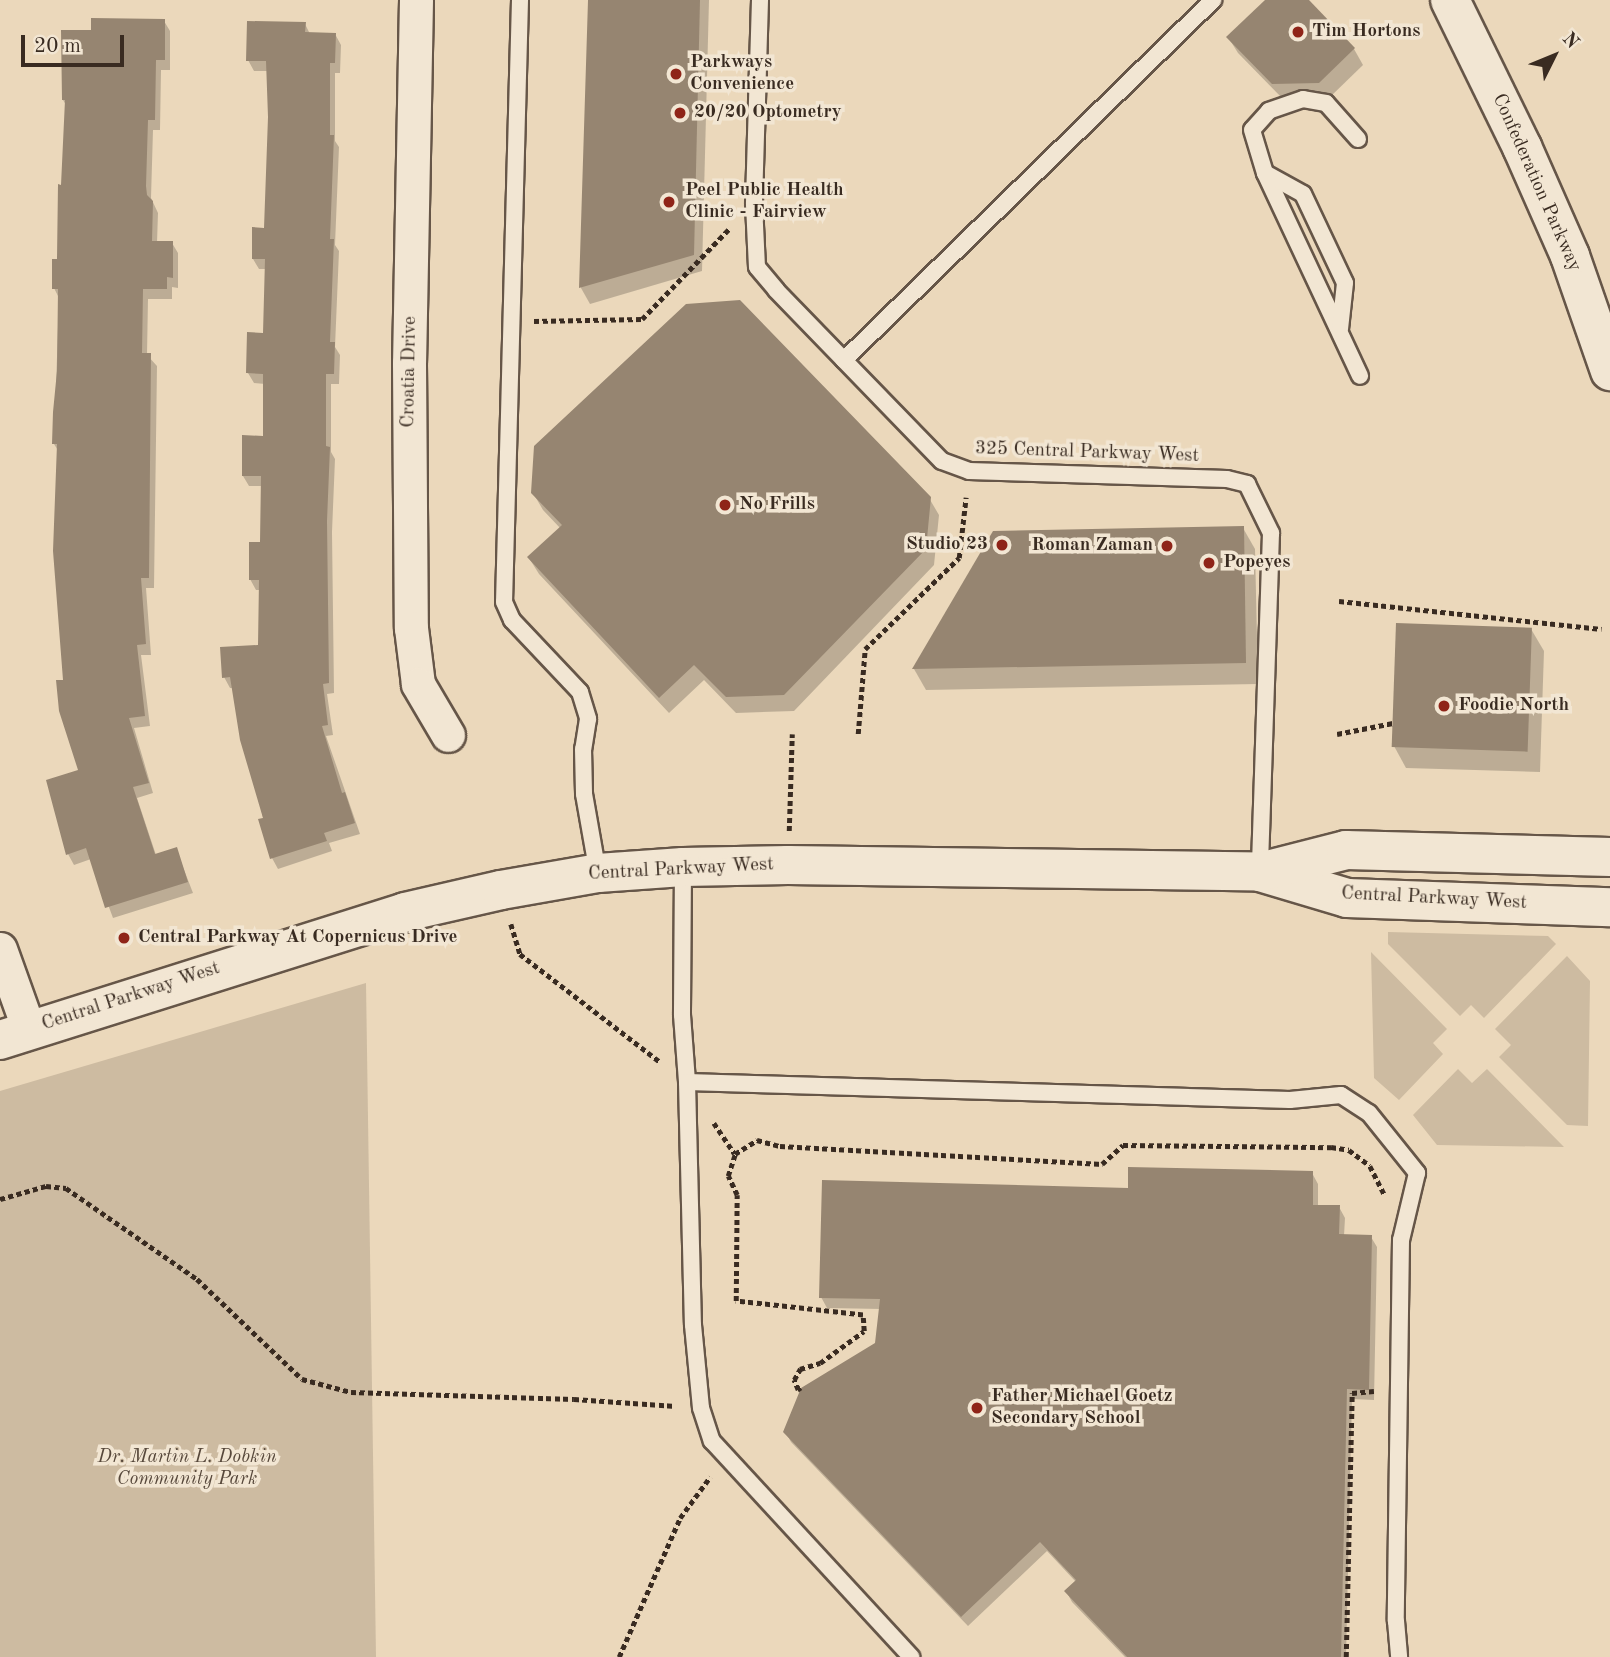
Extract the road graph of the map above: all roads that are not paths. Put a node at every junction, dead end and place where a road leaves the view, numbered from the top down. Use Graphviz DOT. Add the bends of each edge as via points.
graph roads {
  1 [pos="416,0"];
  2 [pos="520,0"];
  3 [pos="760,0"];
  4 [pos="1213,0"];
  5 [pos="1450,0"];
  6 [pos="1358,139"];
  7 [pos="1265,173"];
  8 [pos="1340,332"];
  9 [pos="844,360"];
  10 [pos="1610,371"];
  11 [pos="1360,376"];
  12 [pos="448,735"];
  13 [pos="1610,857"];
  14 [pos="683,866"];
  15 [pos="1260,872"];
  16 [pos="598,873"];
  17 [pos="1610,907"];
  18 [pos="0,949"];
  19 [pos="14,1035"];
  20 [pos="687,1082"];
  21 [pos="911,1657"];
  22 [pos="1399,1657"];
  1 -- 12 [label="street, Croatia Drive" via="411,628 418,684"];
  2 -- 16 [label="lane" via="504,601 512,620 580,692 588,719 584,794"];
  3 -- 9 [label="lane, 325 Central Parkway West" via="754,204 757,267"];
  4 -- 9 [label="lane"];
  5 -- 10 [label="street, Confederation Parkway" via="1570,256"];
  6 -- 7 [label="lane" via="1326,103 1303,99 1269,111 1252,130"];
  7 -- 8 [label="lane"];
  7 -- 8 [label="lane" via="1303,194 1309,205 1345,283"];
  8 -- 11 [label="lane"];
  9 -- 15 [label="lane, 325 Central Parkway West" via="942,461 969,471 1227,479 1247,484 1271,533"];
  13 -- 15 [label="street, Central Parkway West" via="1346,850"];
  14 -- 15 [label="street, Central Parkway West"];
  14 -- 16 [label="street, Central Parkway West"];
  14 -- 20 [label="lane" via="682,1015"];
  15 -- 17 [label="street, Central Parkway West" via="1347,898"];
  16 -- 19 [label="street, Central Parkway West" via="405,912"];
  18 -- 19 [label="street"];
  20 -- 21 [label="lane" via="693,1325 701,1408 712,1441"];
  20 -- 22 [label="lane" via="1290,1100 1341,1095 1369,1113 1417,1173 1401,1240"];
}
